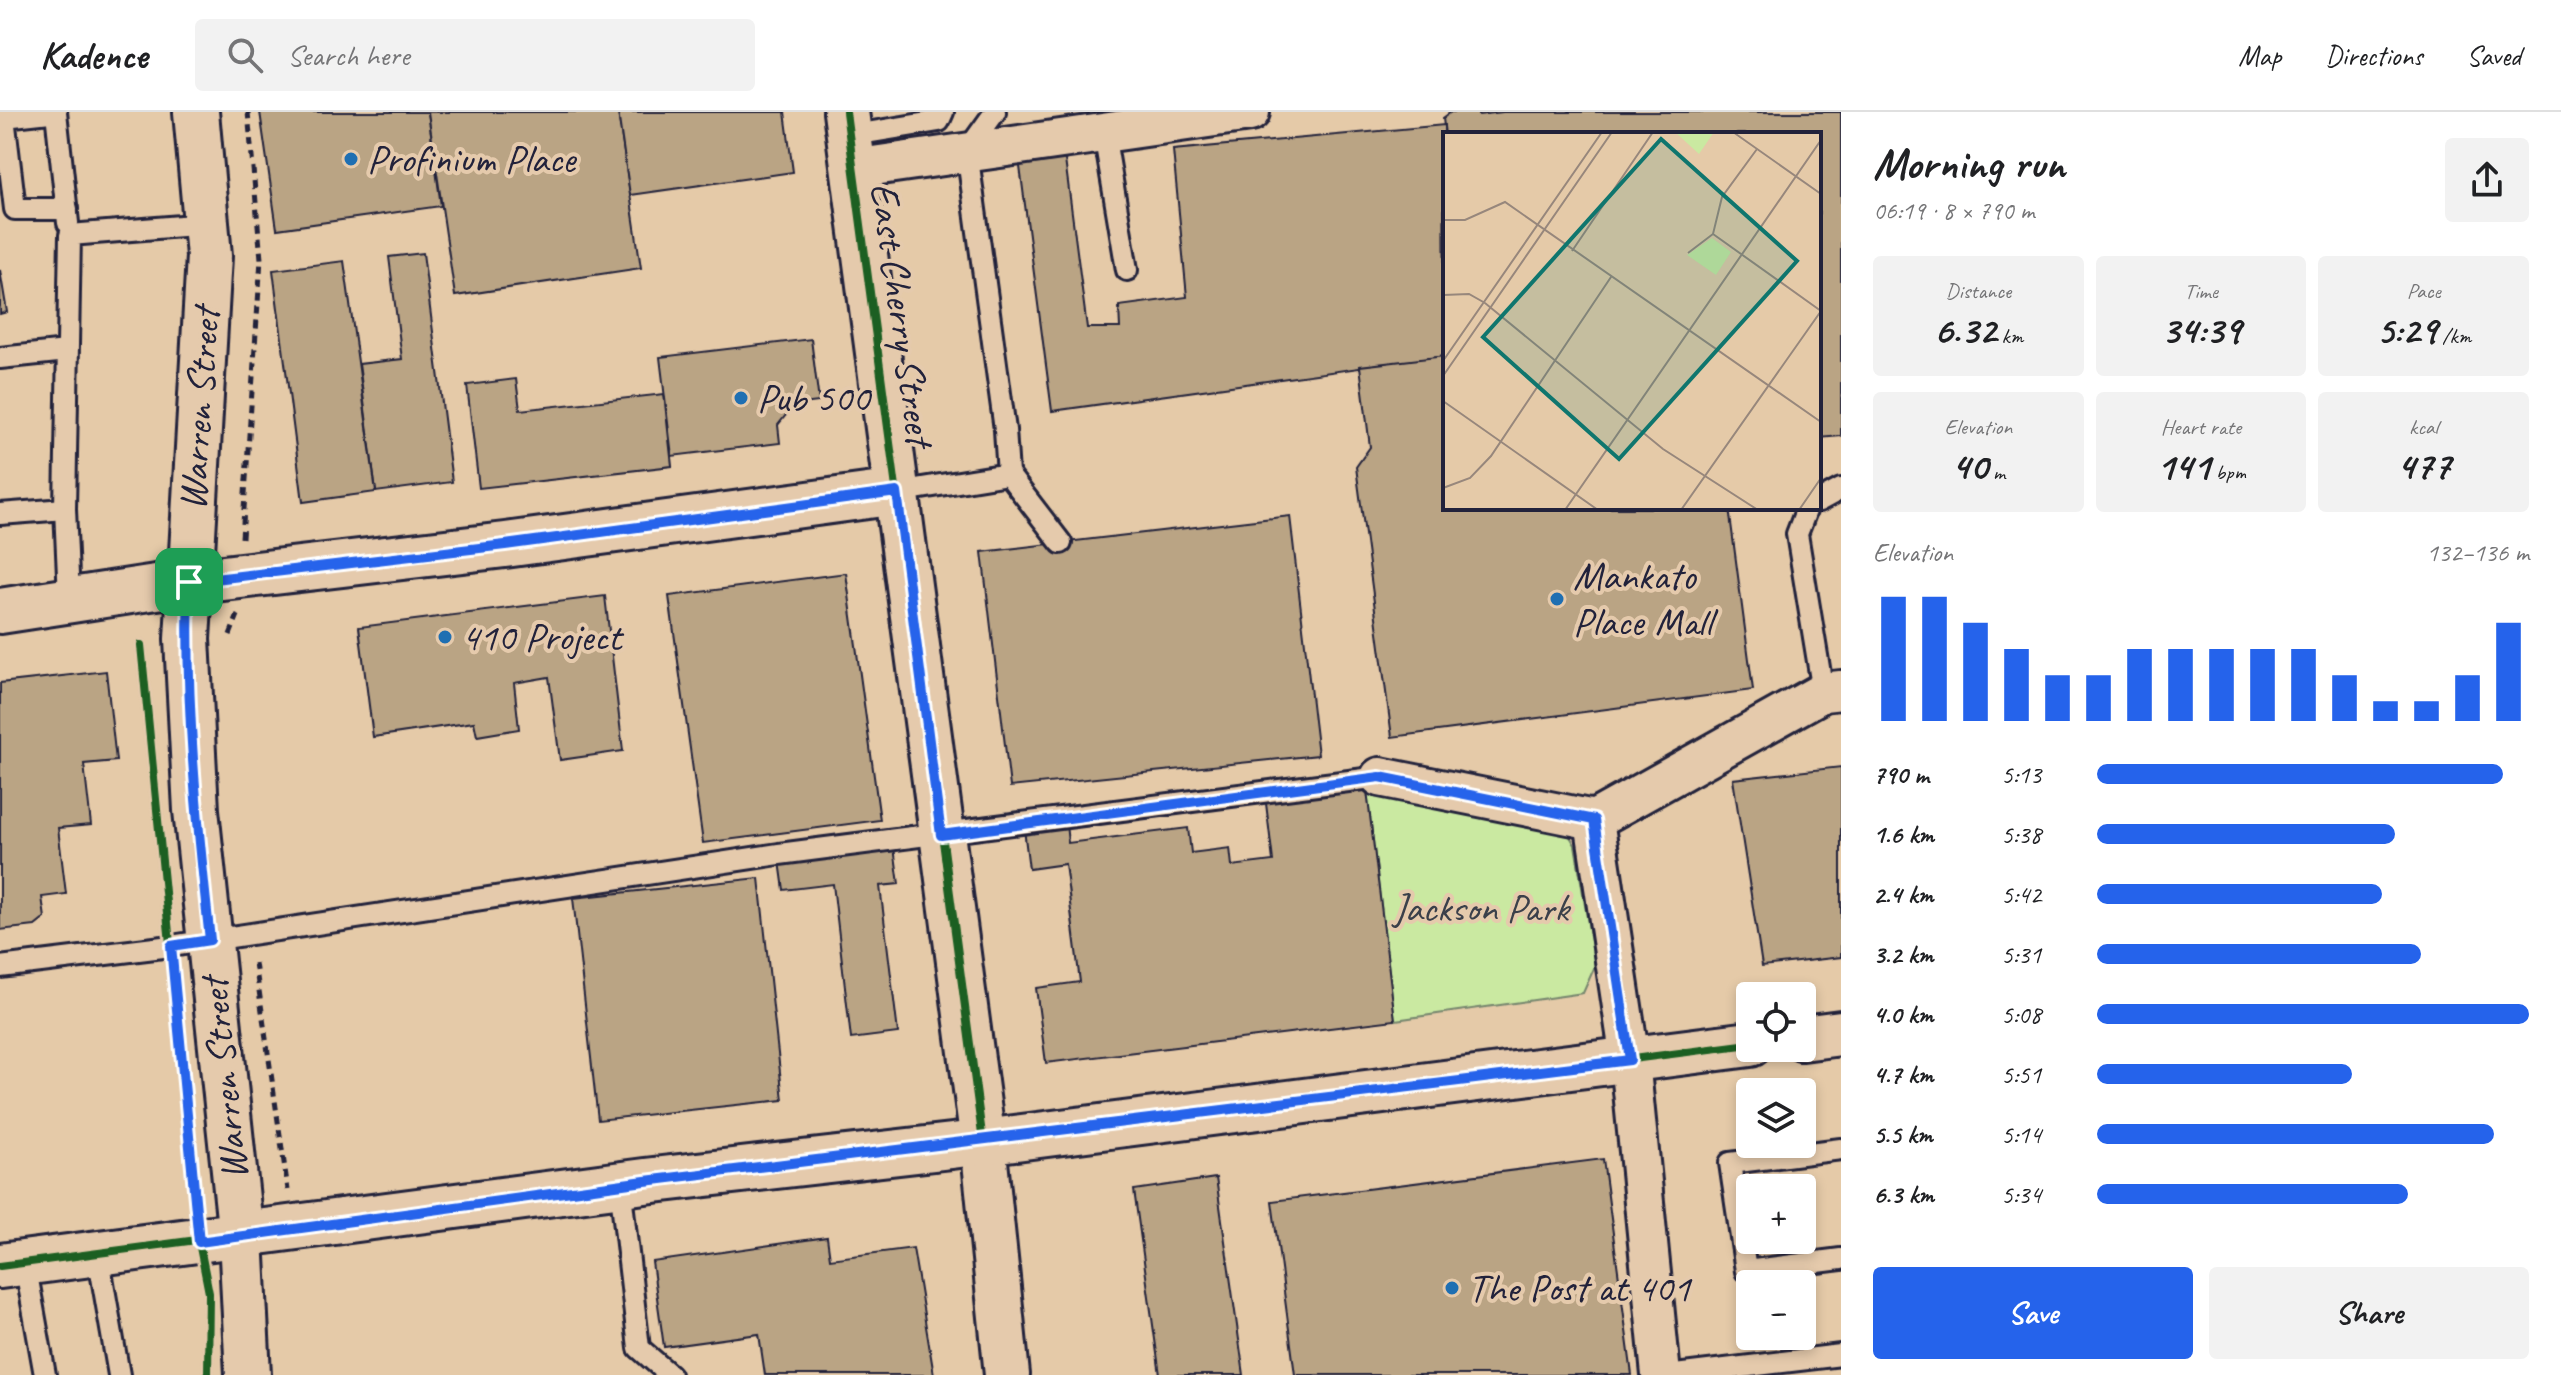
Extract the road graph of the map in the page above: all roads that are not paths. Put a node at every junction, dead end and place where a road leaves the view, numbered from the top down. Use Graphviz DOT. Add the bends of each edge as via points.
graph roads {
  1 [pos="50,112"];
  2 [pos="56,112"];
  3 [pos="196,112"];
  4 [pos="943,112"];
  5 [pos="995,112"];
  6 [pos="1250,112"];
  7 [pos="1104,133"];
  8 [pos="849,139"];
  9 [pos="967,151"];
  10 [pos="67,209"];
  11 [pos="206,224"];
  12 [pos="70,235"];
  13 [pos="1127,270"];
  14 [pos="67,351"];
  15 [pos="0,358"];
  16 [pos="1008,474"];
  17 [pos="1841,489"];
  18 [pos="897,492"];
  19 [pos="1821,500"];
  20 [pos="65,509"];
  21 [pos="1806,510"];
  22 [pos="0,514"];
  23 [pos="1061,543"];
  24 [pos="189,582"];
  25 [pos="69,598"];
  26 [pos="0,611"];
  27 [pos="1832,691"];
  28 [pos="1380,777"];
  29 [pos="1594,820"];
  30 [pos="941,835"];
  31 [pos="230,936"];
  32 [pos="0,967"];
  33 [pos="1841,1033"];
  34 [pos="1816,1036"];
  35 [pos="1736,1046"];
  36 [pos="1630,1060"];
  37 [pos="983,1142"];
  38 [pos="1841,1149"];
  39 [pos="620,1184"];
  40 [pos="241,1237"];
  41 [pos="98,1254"];
  42 [pos="1841,1259"];
  43 [pos="12,1265"];
  44 [pos="1841,1355"];
  45 [pos="45,1375"];
  46 [pos="119,1375"];
  47 [pos="248,1375"];
  48 [pos="670,1375"];
  49 [pos="1007,1375"];
  50 [pos="1661,1375"];
  51 [pos="1675,1375"];
  1 -- 10 [label="lane" via="4,117 15,209"];
  2 -- 10 [label="lane"];
  3 -- 11 [label="street, Warren Street"];
  4 -- 8 [label="lane" via="939,121"];
  5 -- 9 [label="lane"];
  6 -- 7 [label="street"];
  7 -- 9 [label="street"];
  7 -- 13 [label="lane"];
  8 -- 9 [label="street"];
  8 -- 18 [label="street, East Cherry Street"];
  9 -- 16 [label="lane"];
  10 -- 12 [label="lane"];
  11 -- 12 [label="lane"];
  11 -- 24 [label="street, Warren Street" via="209,256"];
  12 -- 14 [label="lane"];
  14 -- 15 [label="lane"];
  14 -- 20 [label="lane"];
  16 -- 18 [label="lane"];
  16 -- 23 [label="lane"];
  17 -- 19 [label="lane"];
  18 -- 24 [label="street"];
  18 -- 30 [label="street, East Cherry Street"];
  20 -- 22 [label="lane"];
  20 -- 25 [label="lane"];
  21 -- 27 [label="lane" via="1797,534"];
  24 -- 25 [label="street"];
  24 -- 31 [label="street, Warren Street" via="196,810"];
  25 -- 26 [label="street"];
  27 -- 29 [label="street"];
  28 -- 29 [label="street"];
  28 -- 30 [label="lane"];
  29 -- 36 [label="street"];
  30 -- 31 [label="lane"];
  30 -- 37 [label="street, East Cherry Street"];
  31 -- 32 [label="lane"];
  31 -- 40 [label="street, Warren Street"];
  33 -- 34 [label="street"];
  35 -- 36 [label="street"];
  36 -- 37 [label="street"];
  36 -- 50 [label="street"];
  37 -- 39 [label="street"];
  37 -- 49 [label="street, East Cherry Street"];
  38 -- 42 [label="lane" via="1730,1163 1746,1271"];
  39 -- 40 [label="street"];
  39 -- 48 [label="lane" via="639,1348"];
  40 -- 41 [label="street"];
  40 -- 47 [label="street, Warren Street"];
  41 -- 43 [label="street"];
  41 -- 46 [label="lane"];
  43 -- 45 [label="lane"];
  44 -- 51 [label="lane"];
}
